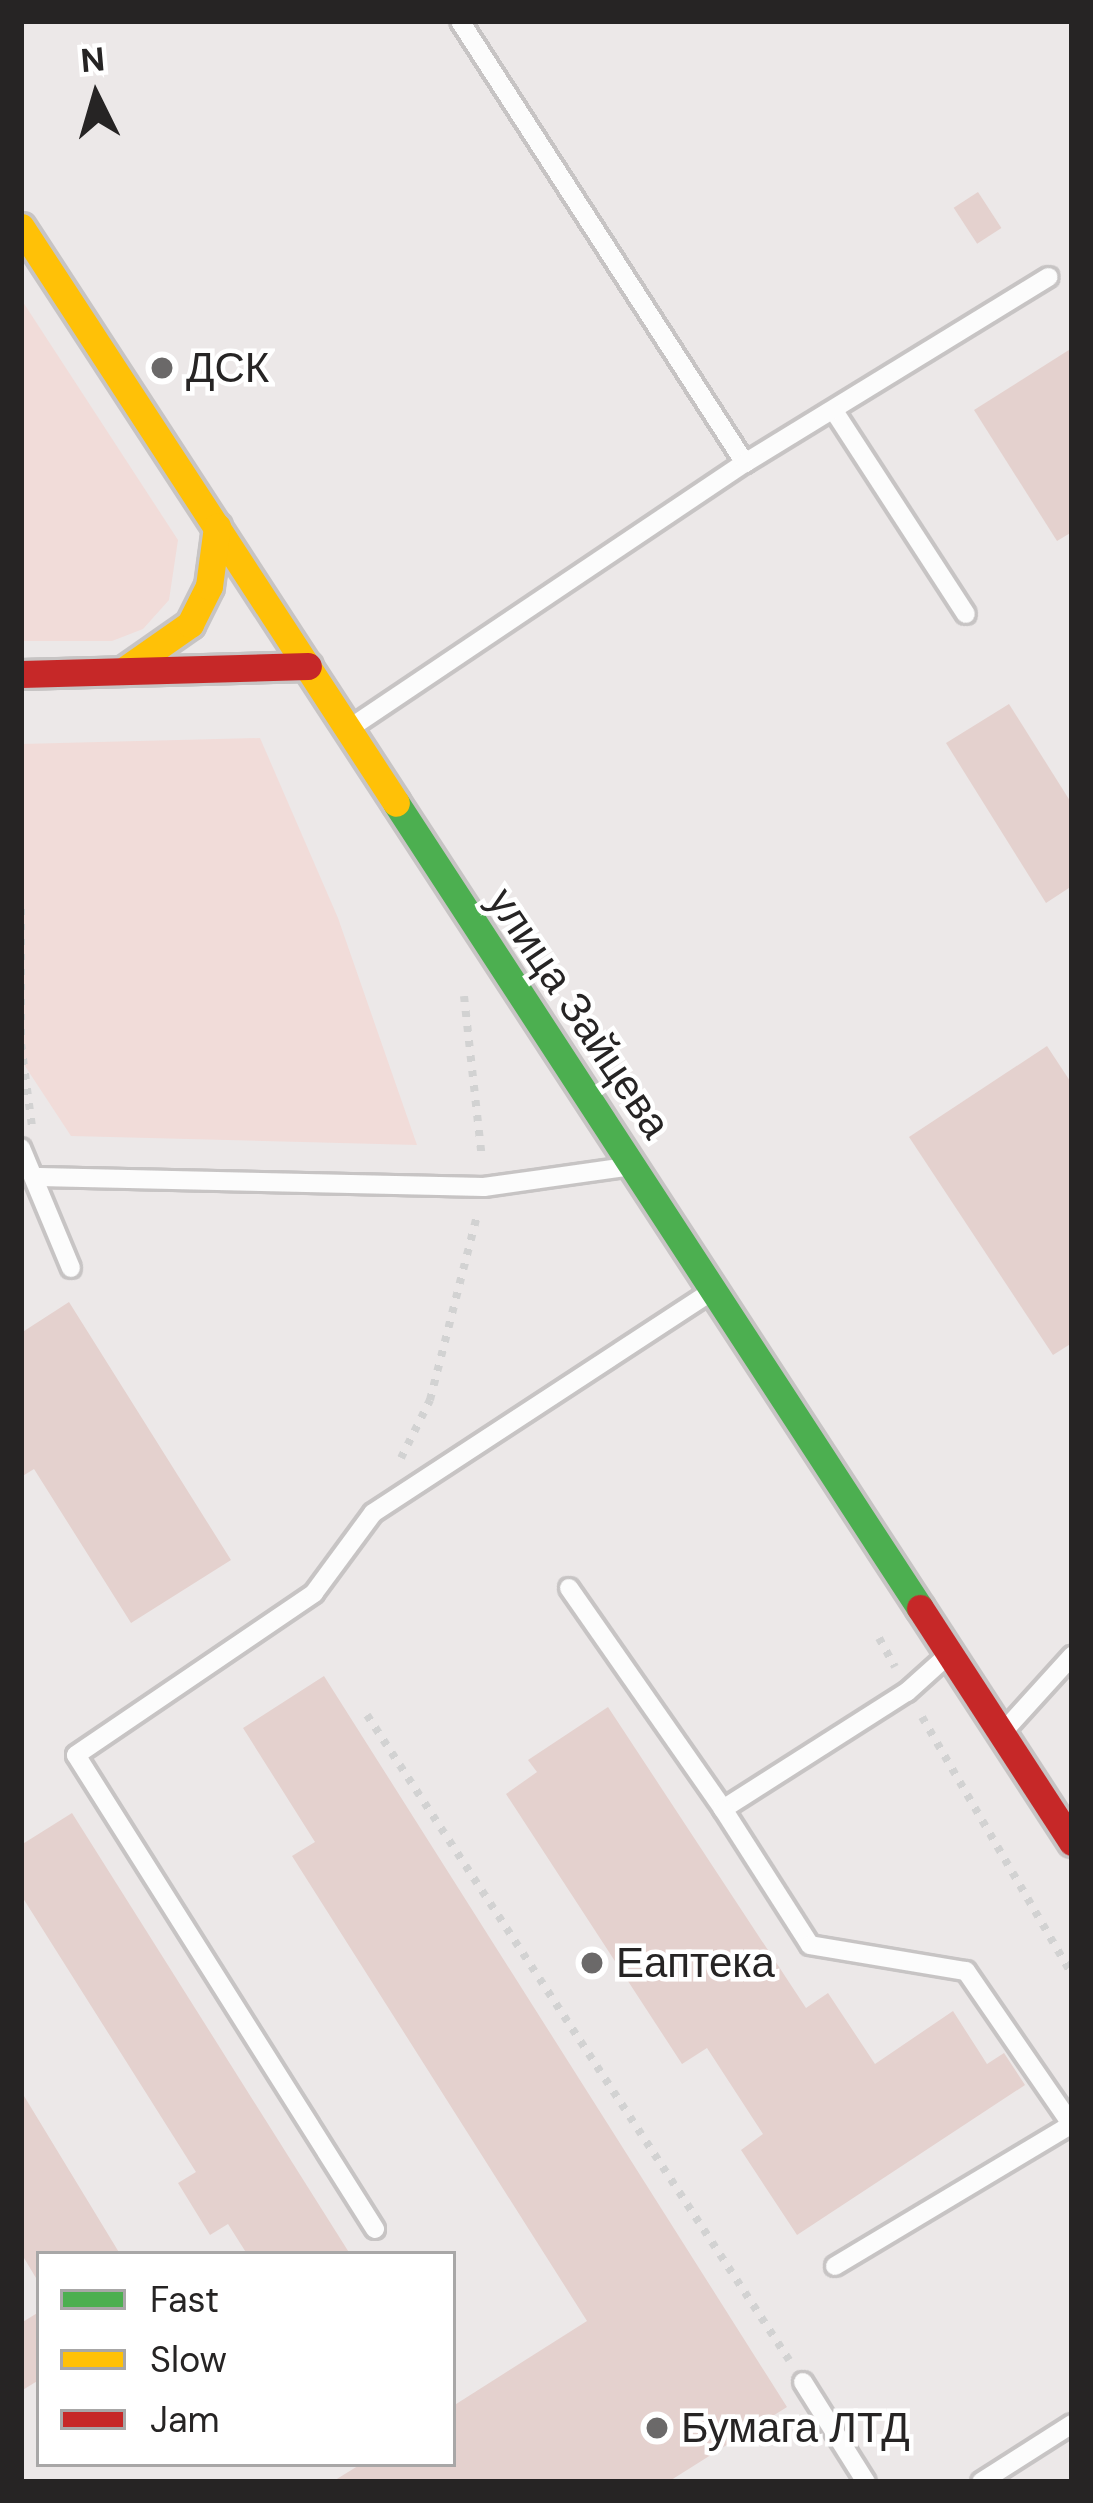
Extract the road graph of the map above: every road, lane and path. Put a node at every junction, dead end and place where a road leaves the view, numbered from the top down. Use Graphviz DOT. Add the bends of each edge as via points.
graph roads {
  1 [pos="460,21"];
  2 [pos="21,227"];
  3 [pos="1049,277"];
  4 [pos="834,411"];
  5 [pos="746,464"];
  6 [pos="217,527"];
  7 [pos="966,614"];
  8 [pos="308,666"];
  9 [pos="123,671"];
  10 [pos="21,674"];
  11 [pos="344,732"];
  12 [pos="21,909"];
  13 [pos="21,1043"];
  14 [pos="21,1148"];
  15 [pos="631,1166"];
  16 [pos="39,1177"];
  17 [pos="71,1268"];
  18 [pos="717,1288"];
  19 [pos="569,1588"];
  20 [pos="950,1652"];
  21 [pos="1072,1656"];
  22 [pos="367,1715"];
  23 [pos="1002,1733"];
  24 [pos="723,1809"];
  25 [pos="1072,1842"];
  26 [pos="1072,2124"];
  27 [pos="375,2229"];
  28 [pos="835,2266"];
  29 [pos="803,2382"];
  30 [pos="1072,2424"];
  31 [pos="866,2482"];
  32 [pos="981,2482"];
  1 -- 5 [label="lane"];
  2 -- 6 [label="main road, улица Зайцева"];
  3 -- 4 [label="lane"];
  4 -- 5 [label="lane"];
  4 -- 7 [label="lane"];
  5 -- 11 [label="lane"];
  6 -- 8 [label="main road, улица Зайцева"];
  6 -- 9 [label="main road" via="209,586 190,624"];
  8 -- 9 [label="main road"];
  8 -- 11 [label="main road, улица Зайцева"];
  9 -- 10 [label="main road"];
  11 -- 15 [label="main road, улица Зайцева"];
  12 -- 13 [label="path"];
  13 -- 16 [label="path"];
  14 -- 16 [label="lane"];
  15 -- 16 [label="lane" via="484,1186"];
  15 -- 18 [label="main road, улица Зайцева"];
  16 -- 17 [label="lane"];
  18 -- 20 [label="main road, улица Зайцева"];
  18 -- 27 [label="lane" via="374,1513 314,1593 76,1755"];
  19 -- 24 [label="lane"];
  20 -- 23 [label="main road, улица Зайцева"];
  20 -- 24 [label="lane" via="907,1692"];
  21 -- 23 [label="lane"];
  22 -- 29 [label="path"];
  23 -- 25 [label="main road, улица Зайцева"];
  24 -- 26 [label="lane" via="810,1945 966,1971"];
  26 -- 28 [label="lane"];
  29 -- 31 [label="lane"];
  30 -- 32 [label="lane"];
}
